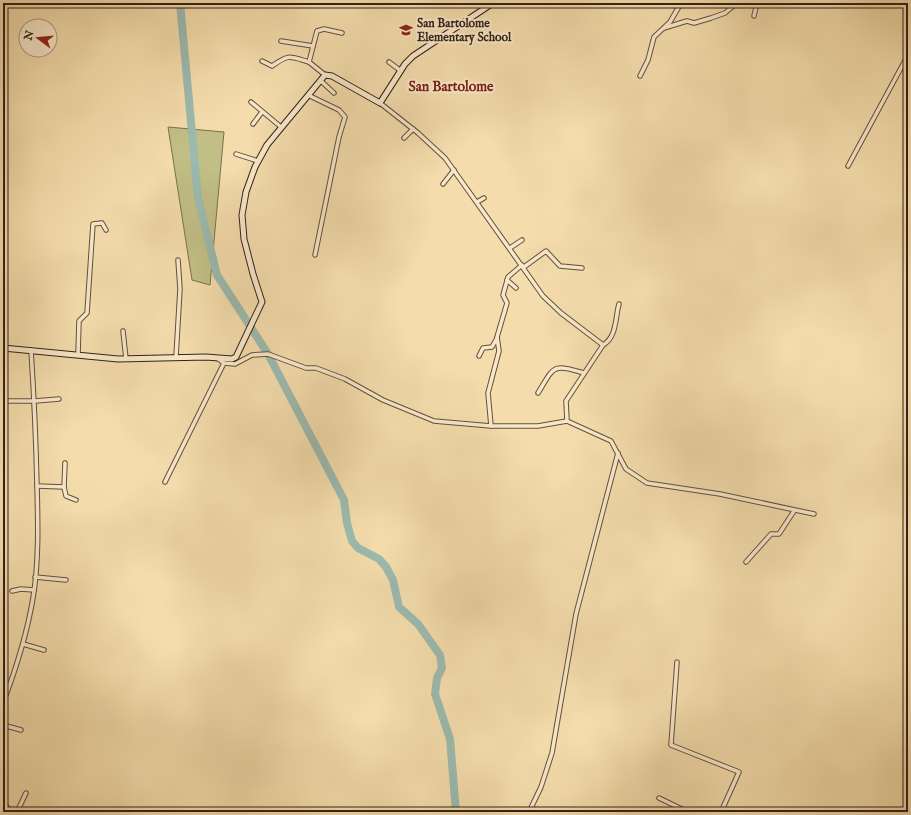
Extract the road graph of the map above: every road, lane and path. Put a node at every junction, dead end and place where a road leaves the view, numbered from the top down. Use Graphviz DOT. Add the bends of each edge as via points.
graph roads {
  1 [pos="493,3"];
  2 [pos="681,3"];
  3 [pos="737,3"];
  4 [pos="757,3"];
  5 [pos="754,16"];
  6 [pos="663,28"];
  7 [pos="342,33"];
  8 [pos="280,41"];
  9 [pos="313,46"];
  10 [pos="908,55"];
  11 [pos="262,61"];
  12 [pos="309,62"];
  13 [pos="389,62"];
  14 [pos="401,71"];
  15 [pos="325,75"];
  16 [pos="640,76"];
  17 [pos="320,81"];
  18 [pos="334,92"];
  19 [pos="308,95"];
  20 [pos="251,102"];
  21 [pos="380,103"];
  22 [pos="262,112"];
  23 [pos="253,124"];
  24 [pos="281,127"];
  25 [pos="413,129"];
  26 [pos="404,138"];
  27 [pos="236,154"];
  28 [pos="258,161"];
  29 [pos="848,166"];
  30 [pos="454,170"];
  31 [pos="443,184"];
  32 [pos="484,198"];
  33 [pos="477,202"];
  34 [pos="106,230"];
  35 [pos="522,240"];
  36 [pos="510,248"];
  37 [pos="315,255"];
  38 [pos="178,260"];
  39 [pos="523,266"];
  40 [pos="582,268"];
  41 [pos="507,280"];
  42 [pos="516,288"];
  43 [pos="619,304"];
  44 [pos="123,331"];
  45 [pos="497,337"];
  46 [pos="603,345"];
  47 [pos="3,348"];
  48 [pos="31,350"];
  49 [pos="78,354"];
  50 [pos="479,356"];
  51 [pos="217,357"];
  52 [pos="176,358"];
  53 [pos="126,359"];
  54 [pos="224,362"];
  55 [pos="584,372"];
  56 [pos="538,393"];
  57 [pos="59,399"];
  58 [pos="3,401"];
  59 [pos="34,401"];
  60 [pos="567,420"];
  61 [pos="491,426"];
  62 [pos="618,453"];
  63 [pos="65,463"];
  64 [pos="165,482"];
  65 [pos="37,486"];
  66 [pos="64,487"];
  67 [pos="76,500"];
  68 [pos="794,510"];
  69 [pos="814,514"];
  70 [pos="746,562"];
  71 [pos="35,577"];
  72 [pos="66,580"];
  73 [pos="34,590"];
  74 [pos="12,592"];
  75 [pos="23,644"];
  76 [pos="44,650"];
  77 [pos="677,662"];
  78 [pos="3,703"];
  79 [pos="3,724"];
  80 [pos="21,730"];
  81 [pos="26,793"];
  82 [pos="658,798"];
  83 [pos="3,804"];
  84 [pos="13,812"];
  85 [pos="17,812"];
  86 [pos="529,812"];
  87 [pos="688,812"];
  88 [pos="722,812"];
  1 -- 14 [label="street" via="418,52"];
  2 -- 6 [label="street" via="670,22"];
  3 -- 6 [label="street" via="725,13 711,18"];
  4 -- 5 [label="street"];
  6 -- 16 [label="street" via="654,37 648,60"];
  7 -- 9 [label="street" via="319,30"];
  8 -- 9 [label="street"];
  9 -- 12 [label="street"];
  10 -- 29 [label="street"];
  11 -- 12 [label="street" via="272,66 281,59 291,57"];
  12 -- 15 [label="street"];
  13 -- 14 [label="street"];
  14 -- 21 [label="street"];
  15 -- 17 [label="street"];
  15 -- 21 [label="street" via="332,76"];
  17 -- 18 [label="street"];
  17 -- 19 [label="street"];
  19 -- 24 [label="street"];
  19 -- 37 [label="street" via="340,110 345,117"];
  20 -- 22 [label="street"];
  21 -- 25 [label="street"];
  22 -- 23 [label="street"];
  22 -- 24 [label="street"];
  24 -- 28 [label="street"];
  25 -- 26 [label="street"];
  25 -- 30 [label="street" via="437,149"];
  27 -- 28 [label="street"];
  28 -- 51 [label="street" via="246,192 242,219 248,258 262,304 238,354 232,359"];
  30 -- 31 [label="street"];
  30 -- 33 [label="street"];
  32 -- 33 [label="street"];
  33 -- 36 [label="street"];
  34 -- 49 [label="street" via="102,223 93,224 87,313 79,321"];
  35 -- 36 [label="street"];
  36 -- 39 [label="street"];
  38 -- 52 [label="street" via="180,289"];
  39 -- 40 [label="street" via="546,251 560,266"];
  39 -- 41 [label="street"];
  39 -- 46 [label="street" via="543,296"];
  41 -- 42 [label="street"];
  41 -- 45 [label="street" via="502,296 507,303"];
  43 -- 46 [label="street" via="616,324 608,341"];
  44 -- 53 [label="street"];
  45 -- 50 [label="street" via="492,347 483,348"];
  45 -- 61 [label="street" via="499,351 488,393"];
  46 -- 55 [label="street"];
  47 -- 48 [label="street"];
  48 -- 49 [label="street"];
  48 -- 59 [label="street"];
  49 -- 53 [label="street"];
  51 -- 52 [label="street"];
  51 -- 54 [label="street"];
  52 -- 53 [label="street"];
  54 -- 61 [label="street" via="235,364 252,355 268,354 345,379 383,400 434,421"];
  54 -- 64 [label="street"];
  55 -- 56 [label="street" via="556,367"];
  55 -- 60 [label="street" via="566,401"];
  57 -- 59 [label="street"];
  58 -- 59 [label="street"];
  59 -- 65 [label="street"];
  60 -- 61 [label="street" via="538,426"];
  60 -- 62 [label="street" via="611,441"];
  62 -- 68 [label="street" via="626,469 647,483 720,494"];
  62 -- 86 [label="street" via="576,614 552,753 541,787"];
  63 -- 66 [label="street"];
  65 -- 66 [label="street"];
  65 -- 71 [label="street"];
  66 -- 67 [label="street" via="66,496"];
  68 -- 69 [label="street"];
  68 -- 70 [label="street" via="779,534 771,534"];
  71 -- 72 [label="street"];
  71 -- 73 [label="street"];
  73 -- 74 [label="street" via="21,589"];
  73 -- 75 [label="street"];
  75 -- 76 [label="street"];
  75 -- 78 [label="street"];
  77 -- 88 [label="street" via="671,745 739,772"];
  79 -- 80 [label="street"];
  81 -- 85 [label="street"];
  82 -- 87 [label="street"];
  83 -- 84 [label="street"];
}
